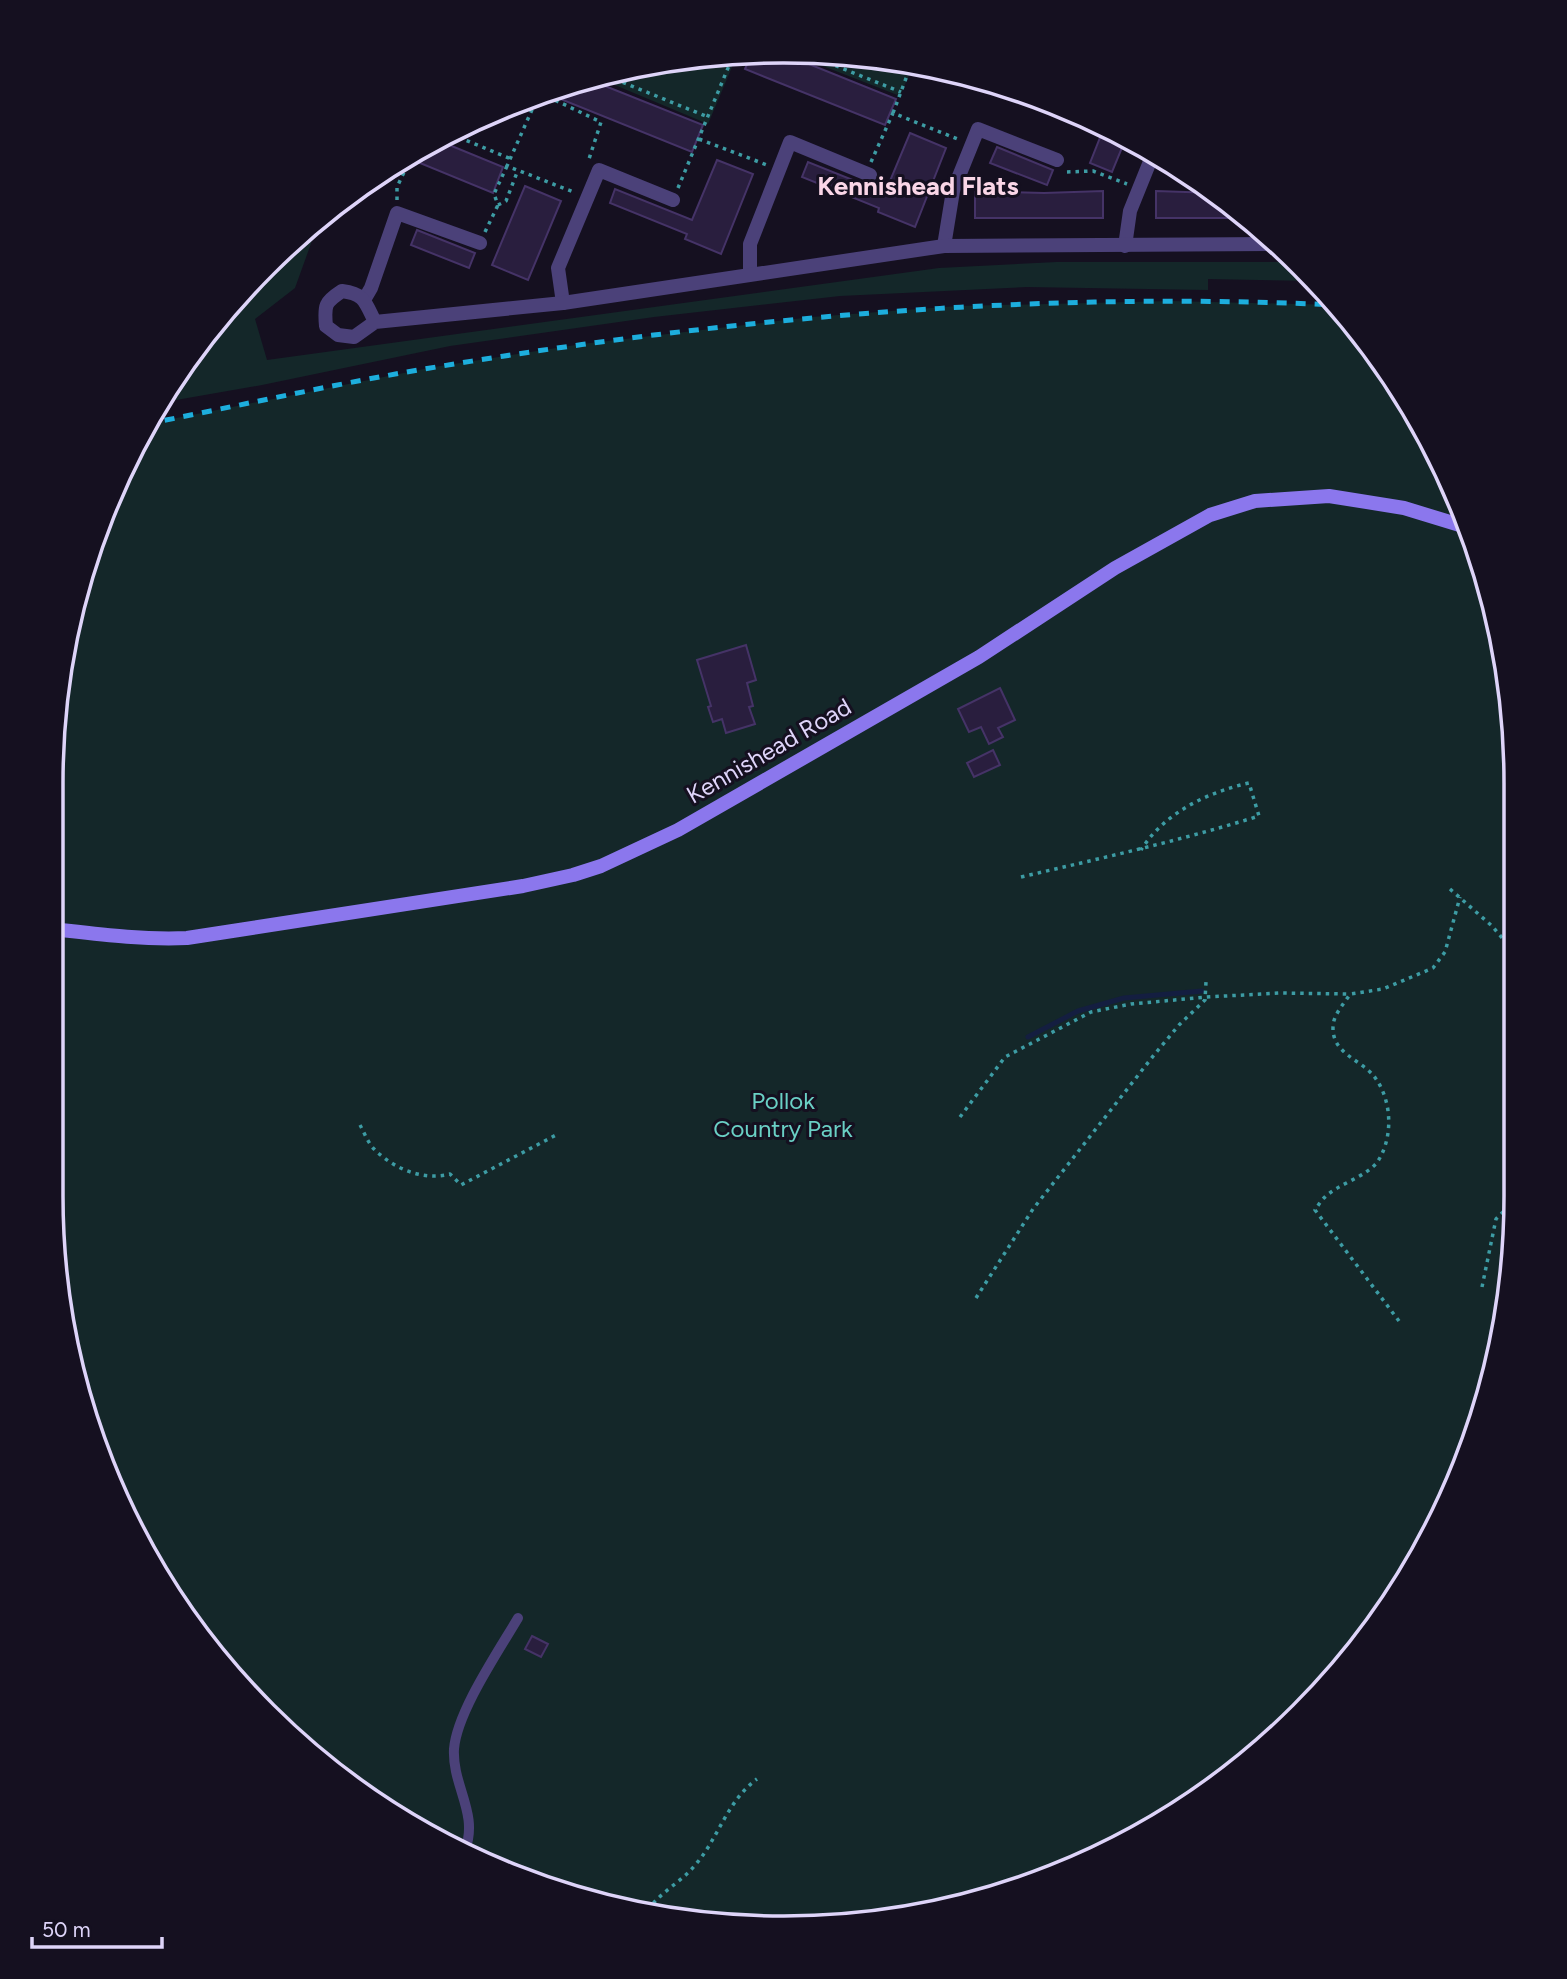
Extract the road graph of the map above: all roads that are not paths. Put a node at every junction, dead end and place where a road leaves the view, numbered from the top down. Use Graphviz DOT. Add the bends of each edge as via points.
graph roads {
  1 [pos="1057,160"];
  2 [pos="1149,163"];
  3 [pos="868,174"];
  4 [pos="673,200"];
  5 [pos="480,243"];
  6 [pos="1261,244"];
  7 [pos="944,246"];
  8 [pos="1125,246"];
  9 [pos="750,274"];
  10 [pos="364,300"];
  11 [pos="563,303"];
  12 [pos="375,322"];
  13 [pos="1455,524"];
  14 [pos="63,930"];
  15 [pos="517,1618"];
  16 [pos="466,1843"];
  1 -- 7 [label="street" via="978,129 953,191"];
  2 -- 8 [label="street" via="1130,211"];
  3 -- 9 [label="street" via="790,142 750,244"];
  4 -- 11 [label="street" via="598,170 558,268"];
  5 -- 10 [label="street" via="397,213"];
  6 -- 8 [label="street"];
  7 -- 8 [label="street"];
  7 -- 9 [label="street"];
  9 -- 11 [label="street"];
  10 -- 12 [label="street"];
  10 -- 12 [label="street" via="342,291 328,300 326,326 338,335 354,337"];
  11 -- 12 [label="street"];
  13 -- 14 [label="street, Kennishead Road" via="1404,508 1329,496 1255,501 1210,515 1115,568 979,657 678,830 573,875 210,935 155,939"];
  15 -- 16 [label="lane" via="459,1722 454,1758 468,1806"];
}
